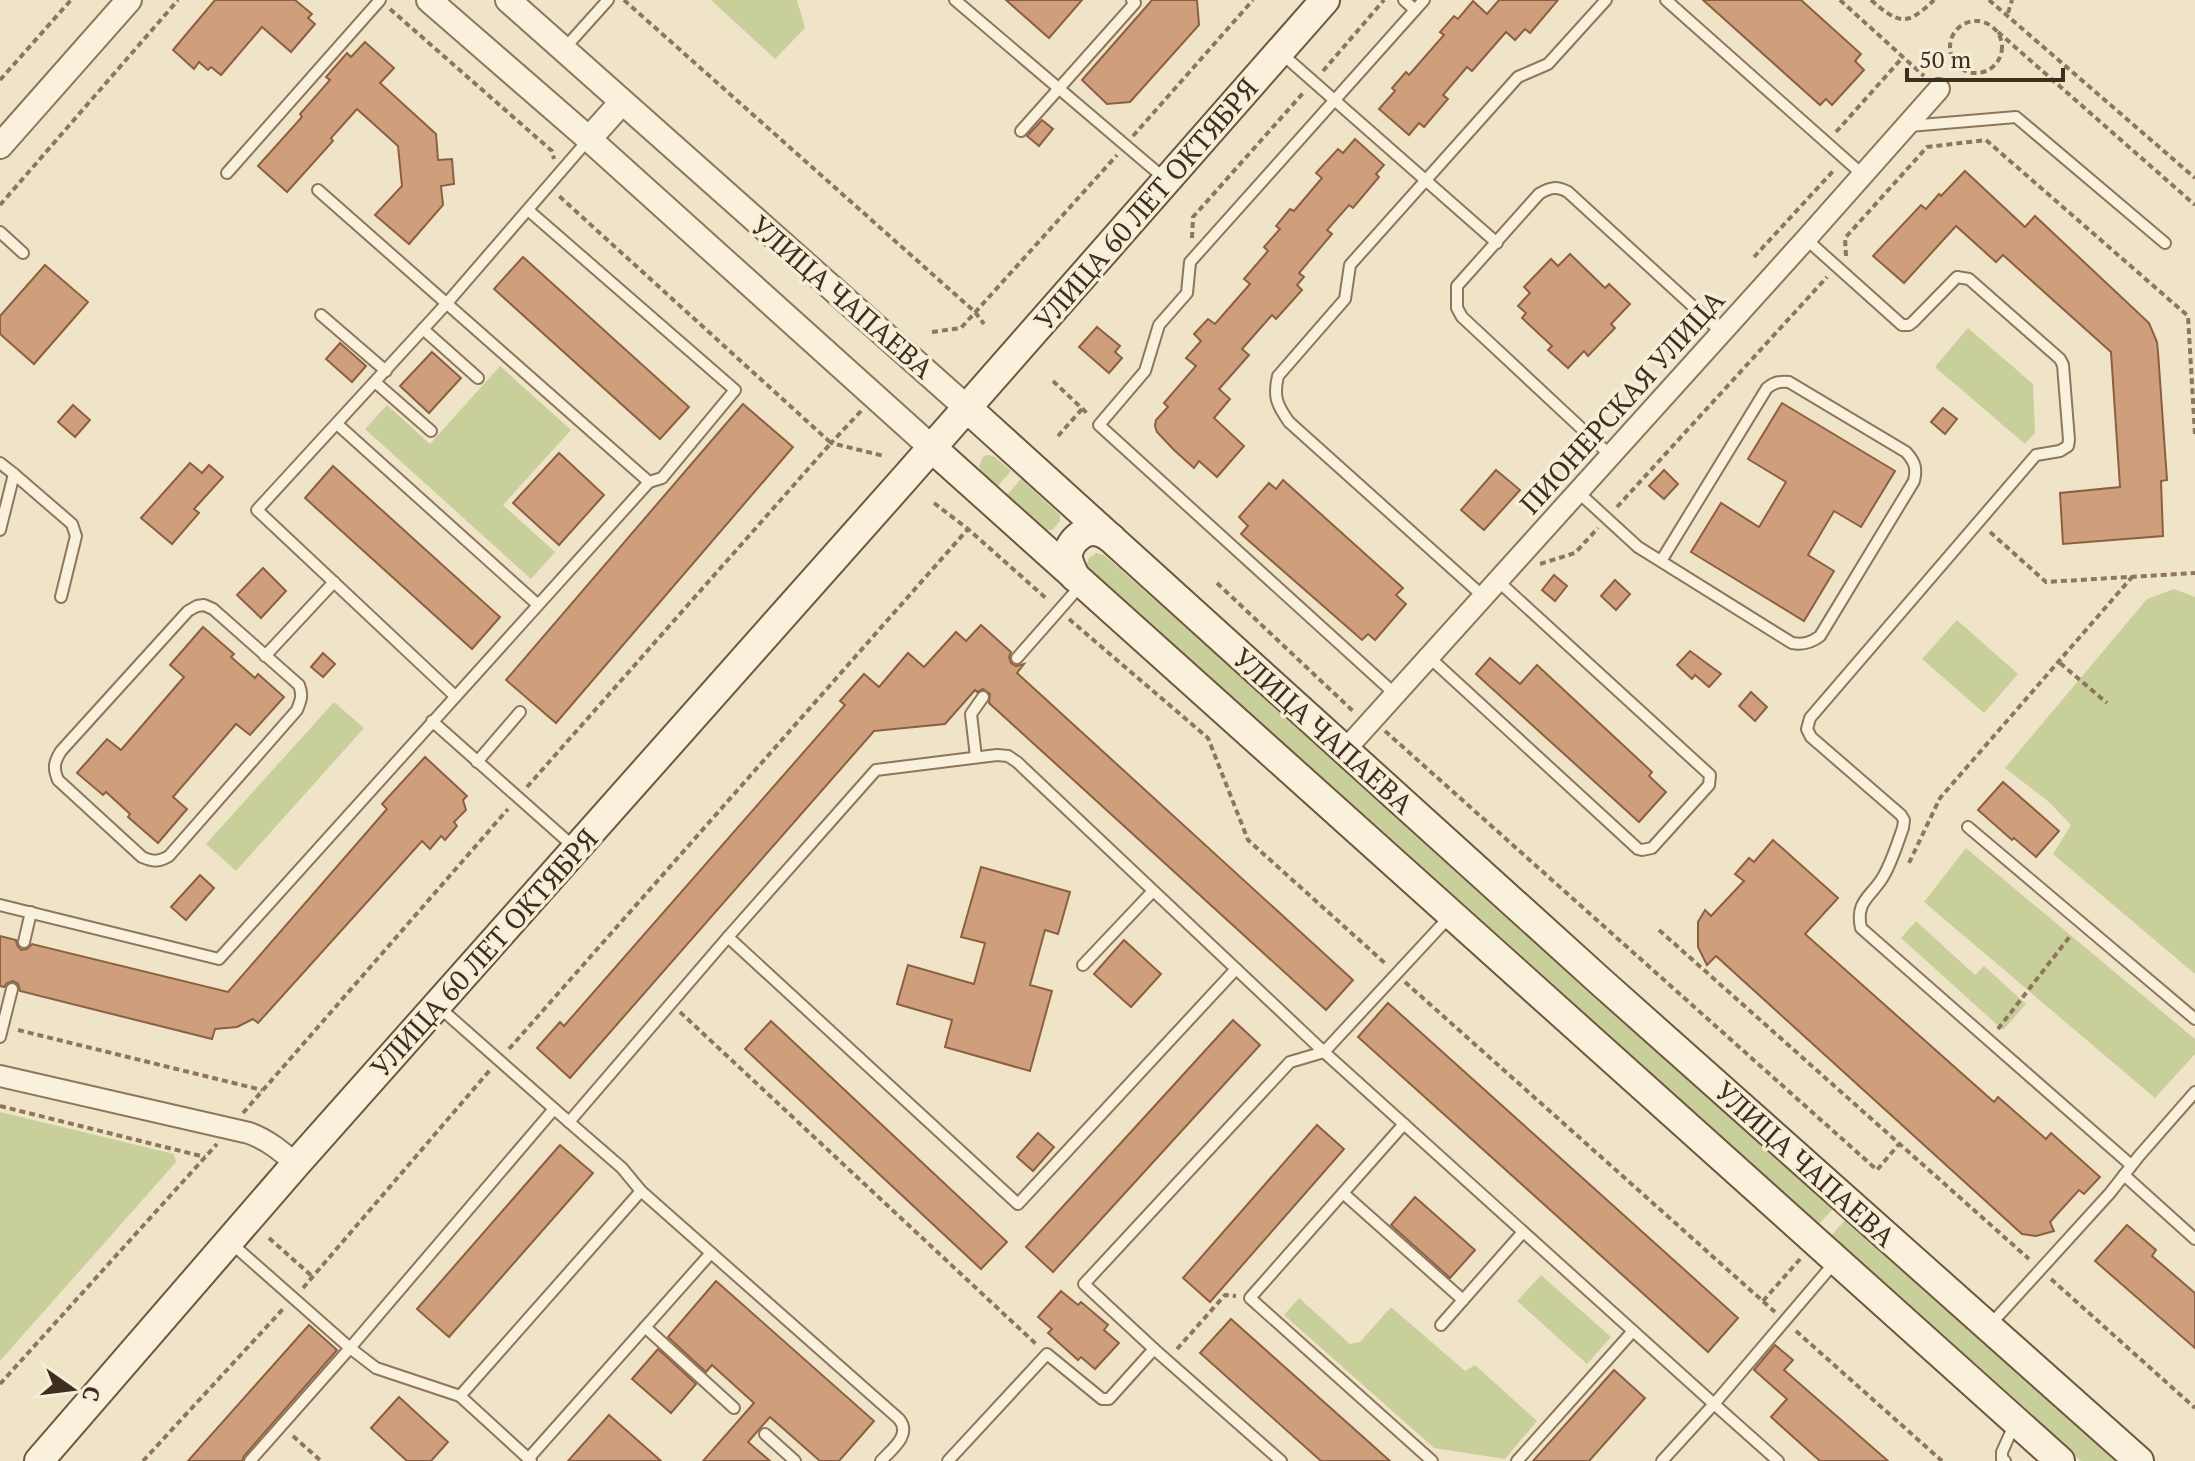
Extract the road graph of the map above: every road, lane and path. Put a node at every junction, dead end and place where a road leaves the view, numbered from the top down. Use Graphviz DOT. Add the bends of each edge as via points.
graph roads {
  1 [pos="71,0"];
  2 [pos="129,0"];
  3 [pos="178,0"];
  4 [pos="380,0"];
  5 [pos="429,0"];
  6 [pos="508,0"];
  7 [pos="608,0"];
  8 [pos="624,0"];
  9 [pos="955,0"];
  10 [pos="1325,0"];
  11 [pos="1384,0"];
  12 [pos="1404,0"];
  13 [pos="1424,0"];
  14 [pos="1606,0"];
  15 [pos="1666,0"];
  16 [pos="1840,0"];
  17 [pos="1871,0"];
  18 [pos="1934,0"];
  19 [pos="1989,0"];
  20 [pos="2012,0"];
  21 [pos="1135,1"];
  22 [pos="1415,10"];
  23 [pos="2008,14"];
  24 [pos="1998,32"];
  25 [pos="563,51"];
  26 [pos="1280,52"];
  27 [pos="1903,57"];
  28 [pos="0,80"];
  29 [pos="1313,82"];
  30 [pos="1059,89"];
  31 [pos="1939,89"];
  32 [pos="1335,100"];
  33 [pos="622,102"];
  34 [pos="1905,126"];
  35 [pos="1021,131"];
  36 [pos="589,139"];
  37 [pos="1826,142"];
  38 [pos="0,146"];
  39 [pos="1844,158"];
  40 [pos="227,173"];
  41 [pos="1863,175"];
  42 [pos="2195,178"];
  43 [pos="1167,180"];
  44 [pos="1426,180"];
  45 [pos="549,186"];
  46 [pos="318,190"];
  47 [pos="0,205"];
  48 [pos="2195,205"];
  49 [pos="528,210"];
  50 [pos="0,232"];
  51 [pos="1806,239"];
  52 [pos="1497,243"];
  53 [pos="2165,243"];
  54 [pos="23,253"];
  55 [pos="1754,257"];
  56 [pos="1190,262"];
  57 [pos="1836,267"];
  58 [pos="447,303"];
  59 [pos="975,312"];
  60 [pos="321,315"];
  61 [pos="984,324"];
  62 [pos="423,329"];
  63 [pos="932,332"];
  64 [pos="1721,332"];
  65 [pos="386,371"];
  66 [pos="478,378"];
  67 [pos="1053,381"];
  68 [pos="375,382"];
  69 [pos="967,408"];
  70 [pos="863,409"];
  71 [pos="337,424"];
  72 [pos="431,431"];
  73 [pos="2195,435"];
  74 [pos="1058,436"];
  75 [pos="831,443"];
  76 [pos="932,448"];
  77 [pos="1610,455"];
  78 [pos="884,456"];
  79 [pos="0,463"];
  80 [pos="14,474"];
  81 [pos="649,482"];
  82 [pos="1578,492"];
  83 [pos="934,503"];
  84 [pos="1607,519"];
  85 [pos="1998,523"];
  86 [pos="968,529"];
  87 [pos="0,530"];
  88 [pos="1111,538"];
  89 [pos="1661,561"];
  90 [pos="1540,564"];
  91 [pos="2195,573"];
  92 [pos="2132,577"];
  93 [pos="1079,580"];
  94 [pos="334,582"];
  95 [pos="1217,583"];
  96 [pos="1491,589"];
  97 [pos="61,597"];
  98 [pos="537,604"];
  99 [pos="1059,610"];
  100 [pos="265,656"];
  101 [pos="1429,657"];
  102 [pos="1017,658"];
  103 [pos="2059,662"];
  104 [pos="1395,694"];
  105 [pos="455,696"];
  106 [pos="983,697"];
  107 [pos="2107,703"];
  108 [pos="520,712"];
  109 [pos="432,721"];
  110 [pos="1395,724"];
  111 [pos="1379,727"];
  112 [pos="1345,750"];
  113 [pos="976,757"];
  114 [pos="477,762"];
  115 [pos="518,798"];
  116 [pos="1968,827"];
  117 [pos="576,849"];
  118 [pos="1907,866"];
  119 [pos="1153,891"];
  120 [pos="0,905"];
  121 [pos="31,912"];
  122 [pos="1451,915"];
  123 [pos="2081,922"];
  124 [pos="1659,930"];
  125 [pos="728,937"];
  126 [pos="24,942"];
  127 [pos="1083,965"];
  128 [pos="1236,969"];
  129 [pos="1397,974"];
  130 [pos="12,989"];
  131 [pos="670,1004"];
  132 [pos="438,1006"];
  133 [pos="2195,1019"];
  134 [pos="1,1032"];
  135 [pos="1989,1040"];
  136 [pos="1324,1052"];
  137 [pos="499,1060"];
  138 [pos="0,1076"];
  139 [pos="262,1090"];
  140 [pos="2195,1092"];
  141 [pos="0,1106"];
  142 [pos="554,1109"];
  143 [pos="569,1122"];
  144 [pos="1404,1124"];
  145 [pos="231,1128"];
  146 [pos="1899,1144"];
  147 [pos="205,1157"];
  148 [pos="296,1164"];
  149 [pos="2131,1165"];
  150 [pos="2124,1175"];
  151 [pos="641,1191"];
  152 [pos="1343,1193"];
  153 [pos="1523,1232"];
  154 [pos="269,1238"];
  155 [pos="2195,1239"];
  156 [pos="229,1242"];
  157 [pos="711,1253"];
  158 [pos="1803,1255"];
  159 [pos="1836,1260"];
  160 [pos="2041,1270"];
  161 [pos="313,1277"];
  162 [pos="1250,1298"];
  163 [pos="292,1299"];
  164 [pos="1463,1300"];
  165 [pos="1763,1301"];
  166 [pos="1784,1320"];
  167 [pos="1441,1325"];
  168 [pos="645,1327"];
  169 [pos="1988,1327"];
  170 [pos="1633,1331"];
  171 [pos="350,1348"];
  172 [pos="1154,1349"];
  173 [pos="1047,1354"];
  174 [pos="1167,1360"];
  175 [pos="0,1384"];
  176 [pos="460,1396"];
  177 [pos="1714,1404"];
  178 [pos="734,1408"];
  179 [pos="2195,1408"];
  180 [pos="2016,1422"];
  181 [pos="282,1425"];
  182 [pos="765,1434"];
  183 [pos="529,1460"];
  184 [pos="39,1461"];
  185 [pos="143,1461"];
  186 [pos="250,1461"];
  187 [pos="321,1461"];
  188 [pos="795,1461"];
  189 [pos="881,1461"];
  190 [pos="948,1461"];
  191 [pos="1281,1461"];
  192 [pos="1432,1461"];
  193 [pos="1517,1461"];
  194 [pos="1662,1461"];
  195 [pos="1778,1461"];
  196 [pos="1942,1461"];
  197 [pos="2005,1461"];
  198 [pos="2060,1461"];
  199 [pos="2139,1461"];
  1 -- 28 [label="path"];
  2 -- 38 [label="street"];
  3 -- 47 [label="path"];
  4 -- 40 [label="lane"];
  4 -- 45 [label="path" via="552,151 556,166 543,181"];
  5 -- 36 [label="street, УЛИЦА ЧАПАЕВА"];
  6 -- 25 [label="street, УЛИЦА ЧАПАЕВА"];
  7 -- 25 [label="lane"];
  8 -- 59 [label="path"];
  9 -- 30 [label="lane"];
  10 -- 26 [label="main road, УЛИЦА 60 ЛЕТ ОКТЯБРЯ"];
  11 -- 29 [label="path"];
  12 -- 22 [label="lane"];
  13 -- 22 [label="lane"];
  14 -- 44 [label="lane" via="1548,64 1518,77"];
  15 -- 37 [label="lane"];
  16 -- 27 [label="path"];
  17 -- 18 [label="path" via="1906,20"];
  19 -- 23 [label="path"];
  20 -- 23 [label="path"];
  21 -- 30 [label="lane"];
  22 -- 32 [label="lane"];
  23 -- 42 [label="path"];
  24 -- 24 [label="path" via="1974,20 1961,25 1949,49 1954,62 1964,71 1991,69 2003,45"];
  24 -- 48 [label="path"];
  25 -- 33 [label="street, УЛИЦА ЧАПАЕВА"];
  26 -- 29 [label="lane"];
  26 -- 43 [label="main road, УЛИЦА 60 ЛЕТ ОКТЯБРЯ"];
  27 -- 31 [label="path"];
  27 -- 37 [label="path"];
  29 -- 32 [label="lane"];
  29 -- 56 [label="path" via="1193,217"];
  30 -- 35 [label="lane"];
  30 -- 43 [label="lane"];
  31 -- 34 [label="street, ПИОНЕРСКАЯ УЛИЦА"];
  32 -- 44 [label="lane"];
  32 -- 56 [label="lane"];
  33 -- 36 [label="street"];
  33 -- 69 [label="street, УЛИЦА ЧАПАЕВА"];
  34 -- 41 [label="street, ПИОНЕРСКАЯ УЛИЦА"];
  34 -- 53 [label="lane" via="2016,117"];
  36 -- 45 [label="lane"];
  36 -- 76 [label="street, УЛИЦА ЧАПАЕВА"];
  37 -- 39 [label="lane"];
  39 -- 41 [label="lane"];
  39 -- 55 [label="path"];
  41 -- 51 [label="street, ПИОНЕРСКАЯ УЛИЦА"];
  43 -- 69 [label="main road, УЛИЦА 60 ЛЕТ ОКТЯБРЯ"];
  44 -- 52 [label="lane"];
  44 -- 96 [label="lane" via="1350,265 1345,299 1278,376 1274,391 1289,422"];
  45 -- 49 [label="lane"];
  45 -- 75 [label="path"];
  46 -- 58 [label="lane"];
  49 -- 58 [label="lane"];
  49 -- 81 [label="lane" via="735,390 662,478"];
  50 -- 54 [label="lane"];
  51 -- 57 [label="lane"];
  51 -- 64 [label="street, ПИОНЕРСКАЯ УЛИЦА"];
  52 -- 64 [label="lane" via="1539,194 1560,188"];
  52 -- 77 [label="lane" via="1457,286 1457,308"];
  56 -- 104 [label="lane" via="1187,293 1159,325 1145,371 1099,425"];
  57 -- 73 [label="path" via="1848,254 1845,238 1927,147 1986,140 2188,316"];
  57 -- 84 [label="path"];
  57 -- 135 [label="lane" via="1902,325 1913,322 1957,277 1969,279 2063,365 2068,446 2036,455 1810,718 1807,729 1904,820 1884,876 1862,903 1861,928"];
  58 -- 62 [label="lane"];
  58 -- 81 [label="lane"];
  59 -- 61 [label="path"];
  59 -- 63 [label="path" via="961,328"];
  60 -- 65 [label="lane"];
  62 -- 65 [label="lane"];
  62 -- 66 [label="lane"];
  64 -- 77 [label="street, ПИОНЕРСКАЯ УЛИЦА"];
  65 -- 68 [label="lane"];
  67 -- 74 [label="path" via="1082,409"];
  68 -- 71 [label="lane"];
  68 -- 72 [label="lane"];
  69 -- 76 [label="main road, УЛИЦА 60 ЛЕТ ОКТЯБРЯ"];
  69 -- 88 [label="main road, УЛИЦА ЧАПАЕВА"];
  70 -- 75 [label="path"];
  71 -- 94 [label="lane" via="257,510"];
  71 -- 98 [label="lane"];
  75 -- 78 [label="path"];
  75 -- 115 [label="path"];
  76 -- 93 [label="main road, УЛИЦА ЧАПАЕВА"];
  76 -- 117 [label="main road, УЛИЦА 60 ЛЕТ ОКТЯБРЯ"];
  77 -- 82 [label="street, ПИОНЕРСКАЯ УЛИЦА"];
  79 -- 80 [label="lane"];
  80 -- 87 [label="lane"];
  80 -- 97 [label="lane" via="75,530"];
  81 -- 98 [label="lane"];
  82 -- 84 [label="lane"];
  82 -- 96 [label="street, ПИОНЕРСКАЯ УЛИЦА"];
  83 -- 86 [label="path"];
  84 -- 89 [label="lane"];
  84 -- 90 [label="path" via="1575,553"];
  85 -- 92 [label="path" via="1989,533 2046,582"];
  86 -- 99 [label="path"];
  86 -- 137 [label="path"];
  88 -- 93 [label="main road" via="1092,531 1074,541 1068,556"];
  88 -- 112 [label="main road, УЛИЦА ЧАПАЕВА"];
  89 -- 89 [label="lane" via="1792,643 1812,642 1917,469 1906,452 1780,381 1767,388"];
  91 -- 92 [label="path"];
  92 -- 103 [label="path"];
  93 -- 99 [label="lane"];
  93 -- 122 [label="main road, УЛИЦА ЧАПАЕВА"];
  94 -- 100 [label="lane"];
  94 -- 105 [label="lane"];
  95 -- 111 [label="path" via="1353,711"];
  96 -- 101 [label="street, ПИОНЕРСКАЯ УЛИЦА"];
  96 -- 101 [label="lane" via="1710,775 1709,785 1652,848 1638,849"];
  98 -- 105 [label="lane"];
  99 -- 102 [label="lane"];
  99 -- 129 [label="path" via="1208,738 1248,840"];
  100 -- 100 [label="lane" via="299,685 297,710 161,861 142,857 58,780 54,762 61,751 188,611 204,605 213,609"];
  101 -- 104 [label="street, ПИОНЕРСКАЯ УЛИЦА"];
  103 -- 107 [label="path"];
  103 -- 118 [label="path" via="1940,798"];
  104 -- 111 [label="street, ПИОНЕРСКАЯ УЛИЦА"];
  105 -- 109 [label="lane"];
  106 -- 113 [label="lane" via="971,714"];
  108 -- 114 [label="lane"];
  109 -- 114 [label="lane"];
  109 -- 121 [label="lane" via="219,959"];
  110 -- 111 [label="path"];
  111 -- 112 [label="street, ПИОНЕРСКАЯ УЛИЦА"];
  111 -- 146 [label="path" via="1877,1170"];
  112 -- 169 [label="main road, УЛИЦА ЧАПАЕВА"];
  113 -- 119 [label="lane" via="1008,756 1017,762"];
  113 -- 125 [label="lane" via="876,770"];
  114 -- 115 [label="lane"];
  115 -- 117 [label="lane"];
  115 -- 139 [label="path"];
  116 -- 123 [label="lane"];
  117 -- 132 [label="main road, УЛИЦА 60 ЛЕТ ОКТЯБРЯ"];
  119 -- 127 [label="lane"];
  119 -- 128 [label="lane"];
  120 -- 121 [label="lane"];
  121 -- 126 [label="lane"];
  122 -- 129 [label="lane"];
  122 -- 159 [label="main road, УЛИЦА ЧАПАЕВА"];
  123 -- 133 [label="lane"];
  123 -- 135 [label="path"];
  124 -- 146 [label="path"];
  125 -- 128 [label="lane" via="1018,1204"];
  125 -- 131 [label="lane"];
  128 -- 136 [label="lane"];
  129 -- 136 [label="lane"];
  129 -- 165 [label="path"];
  130 -- 134 [label="lane"];
  131 -- 143 [label="lane"];
  131 -- 173 [label="path"];
  132 -- 137 [label="lane"];
  132 -- 148 [label="main road, УЛИЦА 60 ЛЕТ ОКТЯБРЯ"];
  134 -- 139 [label="path"];
  135 -- 149 [label="lane"];
  136 -- 144 [label="lane"];
  136 -- 172 [label="lane" via="1290,1062 1084,1284"];
  137 -- 142 [label="lane"];
  137 -- 161 [label="path"];
  138 -- 145 [label="street"];
  139 -- 145 [label="path"];
  140 -- 149 [label="lane"];
  141 -- 147 [label="path"];
  142 -- 143 [label="lane"];
  142 -- 171 [label="lane"];
  143 -- 151 [label="lane"];
  144 -- 152 [label="lane"];
  144 -- 153 [label="lane"];
  145 -- 147 [label="path"];
  145 -- 148 [label="street" via="263,1139"];
  146 -- 160 [label="path"];
  147 -- 175 [label="path"];
  148 -- 156 [label="main road, УЛИЦА 60 ЛЕТ ОКТЯБРЯ"];
  149 -- 150 [label="lane"];
  150 -- 155 [label="lane"];
  150 -- 160 [label="lane"];
  151 -- 157 [label="lane"];
  151 -- 176 [label="lane"];
  152 -- 162 [label="lane"];
  152 -- 164 [label="lane"];
  153 -- 164 [label="lane"];
  153 -- 170 [label="lane"];
  154 -- 161 [label="path"];
  156 -- 163 [label="lane"];
  156 -- 184 [label="main road, УЛИЦА 60 ЛЕТ ОКТЯБРЯ"];
  157 -- 168 [label="lane"];
  157 -- 189 [label="lane" via="903,1425 902,1437"];
  158 -- 165 [label="path"];
  159 -- 166 [label="lane"];
  159 -- 180 [label="main road, УЛИЦА ЧАПАЕВА"];
  160 -- 169 [label="lane"];
  160 -- 179 [label="path"];
  161 -- 163 [label="path"];
  162 -- 174 [label="path" via="1225,1295"];
  162 -- 192 [label="lane"];
  163 -- 171 [label="lane"];
  163 -- 185 [label="path"];
  164 -- 167 [label="lane"];
  165 -- 166 [label="path"];
  166 -- 177 [label="lane"];
  166 -- 196 [label="path"];
  168 -- 178 [label="lane"];
  168 -- 183 [label="lane"];
  169 -- 199 [label="main road, УЛИЦА ЧАПАЕВА"];
  170 -- 177 [label="lane"];
  170 -- 193 [label="lane"];
  171 -- 176 [label="lane" via="376,1368"];
  171 -- 181 [label="lane"];
  172 -- 173 [label="lane" via="1109,1399 1102,1399"];
  172 -- 174 [label="lane"];
  173 -- 190 [label="lane"];
  174 -- 191 [label="lane"];
  176 -- 183 [label="lane"];
  177 -- 194 [label="lane"];
  177 -- 195 [label="lane"];
  180 -- 197 [label="lane" via="2002,1452"];
  180 -- 198 [label="main road, УЛИЦА ЧАПАЕВА"];
  181 -- 186 [label="lane"];
  181 -- 187 [label="path"];
  182 -- 188 [label="lane"];
}
